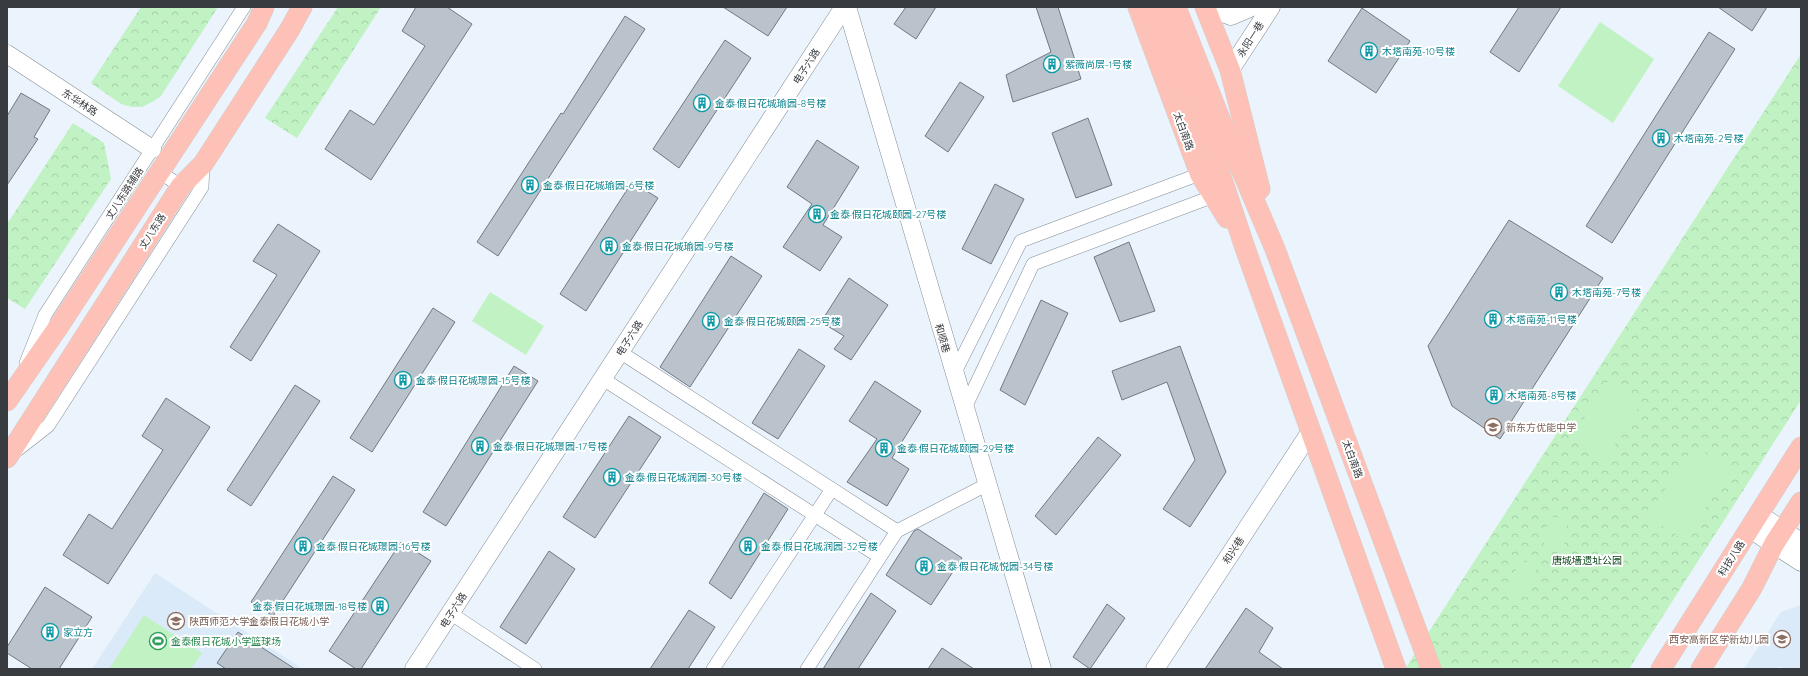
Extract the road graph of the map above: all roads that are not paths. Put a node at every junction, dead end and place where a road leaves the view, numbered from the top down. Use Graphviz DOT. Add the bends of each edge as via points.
graph roads {
  1 [pos="244,7"];
  2 [pos="302,7"];
  3 [pos="306,7"];
  4 [pos="845,7"];
  5 [pos="1138,7"];
  6 [pos="1158,7"];
  7 [pos="1176,7"];
  8 [pos="1205,7"];
  9 [pos="1252,7"];
  10 [pos="1271,7"];
  11 [pos="263,12"];
  12 [pos="290,30"];
  13 [pos="7,54"];
  14 [pos="1230,70"];
  15 [pos="1218,137"];
  16 [pos="152,149"];
  17 [pos="203,164"];
  18 [pos="159,172"];
  19 [pos="1200,174"];
  20 [pos="181,186"];
  21 [pos="1214,196"];
  22 [pos="1246,248"];
  23 [pos="1275,249"];
  24 [pos="620,352"];
  25 [pos="954,374"];
  26 [pos="603,379"];
  27 [pos="12,394"];
  28 [pos="964,410"];
  29 [pos="1311,431"];
  30 [pos="1801,447"];
  31 [pos="7,458"];
  32 [pos="986,485"];
  33 [pos="832,489"];
  34 [pos="1801,502"];
  35 [pos="815,515"];
  36 [pos="1754,522"];
  37 [pos="897,531"];
  38 [pos="1778,537"];
  39 [pos="1801,542"];
  40 [pos="880,558"];
  41 [pos="1801,562"];
  42 [pos="450,613"];
  43 [pos="414,669"];
  44 [pos="535,669"];
  45 [pos="713,669"];
  46 [pos="807,669"];
  47 [pos="1042,669"];
  48 [pos="1155,669"];
  49 [pos="1396,669"];
  50 [pos="1431,669"];
  51 [pos="1661,669"];
  52 [pos="1700,669"];
  1 -- 16 [label="street, 丈八东路辅路"];
  2 -- 12 [label="main road, 丈八东路"];
  3 -- 12 [label="main road"];
  4 -- 24 [label="street, 电子六路"];
  4 -- 25 [label="street, 和顺巷"];
  5 -- 19 [label="main road, 太白南路"];
  6 -- 15 [label="main road, 太白南路"];
  7 -- 15 [label="main road, 太白南路"];
  8 -- 9 [label="street, 永阳一巷" via="1231,16"];
  8 -- 14 [label="main road, 太白南路"];
  10 -- 14 [label="street, 永阳一巷"];
  11 -- 18 [label="main road"];
  12 -- 17 [label="main road, 丈八东路"];
  13 -- 16 [label="street, 东华林路"];
  14 -- 23 [label="main road, 太白南路"];
  15 -- 22 [label="main road, 太白南路"];
  15 -- 23 [label="main road, 太白南路"];
  16 -- 27 [label="street, 丈八东路辅路" via="45,315"];
  17 -- 20 [label="main road, 丈八东路"];
  17 -- 31 [label="street" via="202,187 48,426"];
  18 -- 20 [label="street"];
  18 -- 27 [label="main road"];
  19 -- 21 [label="main road, 太白南路"];
  19 -- 25 [label="street" via="1021,242"];
  20 -- 31 [label="main road, 丈八东路"];
  21 -- 22 [label="main road, 太白南路"];
  21 -- 28 [label="street" via="1033,264"];
  22 -- 29 [label="main road, 太白南路"];
  23 -- 50 [label="main road, 太白南路"];
  24 -- 26 [label="street, 电子六路"];
  24 -- 33 [label="street"];
  25 -- 28 [label="street, 和顺巷"];
  26 -- 35 [label="street"];
  26 -- 42 [label="street, 电子六路"];
  28 -- 32 [label="street, 和顺巷"];
  29 -- 48 [label="street, 和兴巷"];
  29 -- 49 [label="main road, 太白南路"];
  30 -- 36 [label="main road, 科技八路"];
  32 -- 37 [label="street"];
  32 -- 47 [label="street, 和顺巷"];
  33 -- 35 [label="street"];
  33 -- 37 [label="street"];
  34 -- 38 [label="main road"];
  35 -- 40 [label="street"];
  35 -- 45 [label="street"];
  36 -- 38 [label="street"];
  36 -- 51 [label="main road, 科技八路"];
  37 -- 40 [label="street"];
  38 -- 39 [label="street"];
  38 -- 41 [label="street"];
  38 -- 52 [label="main road" via="1752,588"];
  40 -- 46 [label="street"];
  42 -- 43 [label="street, 电子六路"];
  42 -- 44 [label="street"];
}
